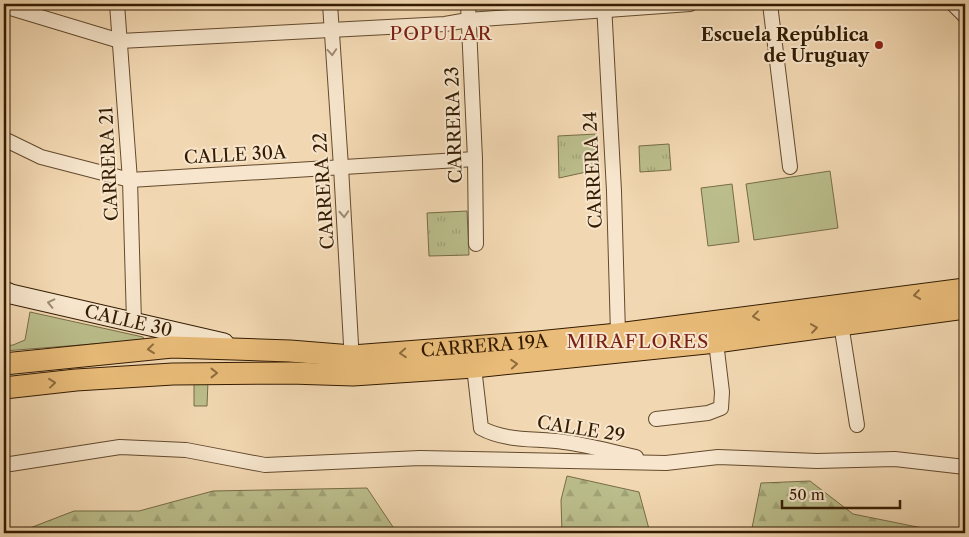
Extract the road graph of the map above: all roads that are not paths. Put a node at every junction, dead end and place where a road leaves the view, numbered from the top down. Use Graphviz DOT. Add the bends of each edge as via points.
graph roads {
  1 [pos="117,4"];
  2 [pos="330,4"];
  3 [pos="468,4"];
  4 [pos="690,4"];
  5 [pos="770,4"];
  6 [pos="953,4"];
  7 [pos="4,6"];
  8 [pos="604,7"];
  9 [pos="965,16"];
  10 [pos="468,20"];
  11 [pos="331,30"];
  12 [pos="120,40"];
  13 [pos="4,139"];
  14 [pos="475,159"];
  15 [pos="342,167"];
  16 [pos="790,168"];
  17 [pos="130,180"];
  18 [pos="476,244"];
  19 [pos="965,289"];
  20 [pos="4,291"];
  21 [pos="965,308"];
  22 [pos="134,322"];
  23 [pos="841,324"];
  24 [pos="618,334"];
  25 [pos="716,342"];
  26 [pos="252,350"];
  27 [pos="4,364"];
  28 [pos="353,365"];
  29 [pos="474,367"];
  30 [pos="4,388"];
  31 [pos="656,418"];
  32 [pos="858,425"];
  33 [pos="666,463"];
  34 [pos="4,465"];
  35 [pos="965,467"];
  1 -- 12 [label="street, CARRERA 21"];
  2 -- 11 [label="street, CARRERA 22"];
  3 -- 10 [label="street, CARRERA 23"];
  4 -- 8 [label="street"];
  5 -- 16 [label="street"];
  6 -- 9 [label="street"];
  7 -- 12 [label="street"];
  8 -- 10 [label="street"];
  8 -- 24 [label="street, CARRERA 24"];
  10 -- 11 [label="street"];
  10 -- 14 [label="street, CARRERA 23"];
  11 -- 12 [label="street"];
  11 -- 15 [label="street, CARRERA 22, one-way"];
  12 -- 17 [label="street, CARRERA 21"];
  13 -- 17 [label="street, CALLE 30A" via="41,157"];
  14 -- 15 [label="street, CALLE 30A"];
  14 -- 18 [label="street, CARRERA 23"];
  15 -- 17 [label="street, CALLE 30A"];
  15 -- 28 [label="street, CARRERA 22, one-way"];
  17 -- 22 [label="street, CARRERA 21"];
  19 -- 24 [label="main road, CARRERA 19A, one-way"];
  22 -- 20 [label="street, CALLE 30, one-way"];
  21 -- 23 [label="main road, CARRERA 19A"];
  22 -- 26 [label="street, CALLE 30"];
  25 -- 23 [label="main road, CARRERA 19A, one-way"];
  23 -- 32 [label="street"];
  24 -- 28 [label="main road, CARRERA 19A, one-way"];
  29 -- 25 [label="main road, CARRERA 19A, one-way"];
  25 -- 31 [label="street" via="721,408 708,413"];
  26 -- 27 [label="main road, CARRERA 19A, one-way" via="172,347"];
  26 -- 28 [label="main road, CARRERA 19A"];
  28 -- 29 [label="main road, CARRERA 19A"];
  30 -- 28 [label="main road, CARRERA 19A, one-way" via="173,374 290,373"];
  29 -- 33 [label="street, CALLE 29" via="481,428 508,438 564,442"];
  33 -- 34 [label="street" via="420,458 265,465 186,450 120,447"];
  33 -- 35 [label="street" via="718,458 896,459"];
}
